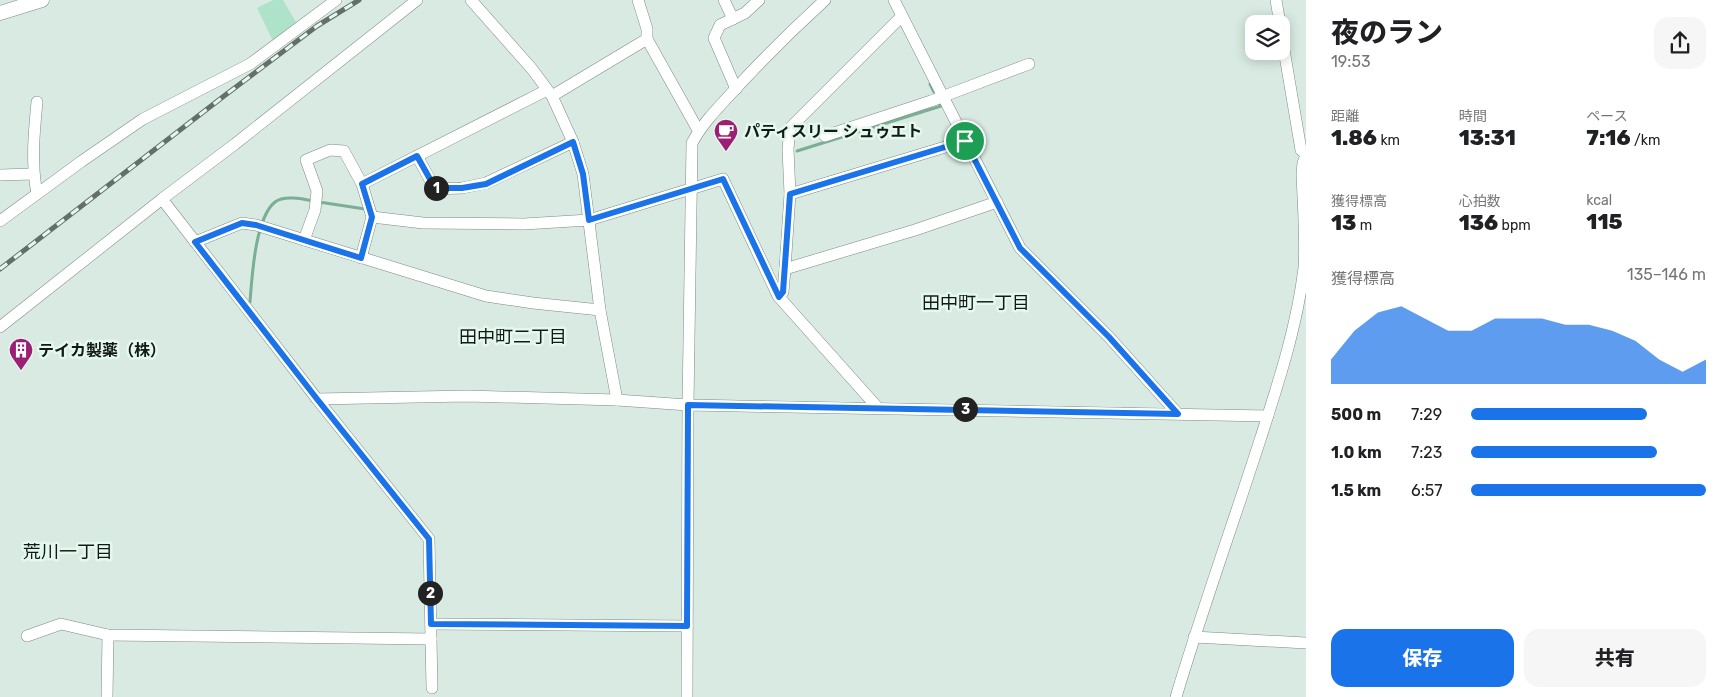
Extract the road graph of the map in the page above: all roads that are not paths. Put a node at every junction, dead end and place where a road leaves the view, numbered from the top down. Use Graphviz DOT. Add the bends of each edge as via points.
graph roads {
  1 [pos="42,0"];
  2 [pos="336,0"];
  3 [pos="417,0"];
  4 [pos="471,0"];
  5 [pos="638,0"];
  6 [pos="724,0"];
  7 [pos="759,0"];
  8 [pos="825,0"];
  9 [pos="894,0"];
  10 [pos="1276,0"];
  11 [pos="0,13"];
  12 [pos="1278,15"];
  13 [pos="901,17"];
  14 [pos="733,19"];
  15 [pos="647,40"];
  16 [pos="1286,60"];
  17 [pos="1029,64"];
  18 [pos="736,89"];
  19 [pos="549,93"];
  20 [pos="942,96"];
  21 [pos="37,102"];
  22 [pos="698,130"];
  23 [pos="825,136"];
  24 [pos="965,141"];
  25 [pos="573,142"];
  26 [pos="1306,155"];
  27 [pos="417,156"];
  28 [pos="33,174"];
  29 [pos="0,175"];
  30 [pos="362,184"];
  31 [pos="691,189"];
  32 [pos="37,194"];
  33 [pos="790,194"];
  34 [pos="162,199"];
  35 [pos="997,202"];
  36 [pos="372,217"];
  37 [pos="589,220"];
  38 [pos="0,221"];
  39 [pos="1305,236"];
  40 [pos="304,240"];
  41 [pos="195,242"];
  42 [pos="361,258"];
  43 [pos="785,268"];
  44 [pos="779,297"];
  45 [pos="600,310"];
  46 [pos="0,327"];
  47 [pos="317,399"];
  48 [pos="617,400"];
  49 [pos="688,405"];
  50 [pos="878,408"];
  51 [pos="1178,414"];
  52 [pos="1268,416"];
  53 [pos="431,624"];
  54 [pos="687,626"];
  55 [pos="108,635"];
  56 [pos="27,636"];
  57 [pos="1194,637"];
  58 [pos="431,639"];
  59 [pos="1306,642"];
  60 [pos="432,688"];
  61 [pos="107,697"];
  62 [pos="687,697"];
  63 [pos="1176,697"];
  1 -- 11 [label="main road"];
  2 -- 32 [label="street" via="250,64 143,119"];
  3 -- 34 [label="street"];
  4 -- 19 [label="street"];
  5 -- 15 [label="street" via="648,29"];
  6 -- 14 [label="street"];
  7 -- 14 [label="street"];
  8 -- 18 [label="street"];
  9 -- 13 [label="street"];
  10 -- 12 [label="street"];
  13 -- 20 [label="street"];
  13 -- 33 [label="street" via="790,128"];
  14 -- 18 [label="street" via="720,25 714,38"];
  15 -- 19 [label="street"];
  15 -- 22 [label="street"];
  16 -- 26 [label="street" via="1300,150"];
  17 -- 20 [label="street"];
  18 -- 22 [label="street"];
  19 -- 25 [label="street"];
  19 -- 27 [label="street"];
  20 -- 23 [label="street"];
  20 -- 24 [label="street"];
  21 -- 28 [label="street"];
  22 -- 31 [label="street" via="692,143"];
  24 -- 33 [label="street"];
  24 -- 35 [label="street"];
  25 -- 27 [label="street" via="486,184 462,188 435,188"];
  25 -- 37 [label="street" via="583,174"];
  26 -- 39 [label="street" via="1302,173"];
  27 -- 30 [label="street"];
  28 -- 29 [label="street"];
  28 -- 32 [label="street"];
  30 -- 36 [label="street"];
  30 -- 40 [label="street" via="344,151 330,150 306,160 317,190 315,210"];
  31 -- 37 [label="street"];
  31 -- 44 [label="street" via="723,179"];
  31 -- 49 [label="street"];
  32 -- 38 [label="street"];
  33 -- 43 [label="street"];
  34 -- 41 [label="street"];
  34 -- 46 [label="street"];
  35 -- 43 [label="street"];
  35 -- 51 [label="street" via="1020,248 1109,337"];
  36 -- 37 [label="street" via="423,223 524,224"];
  36 -- 42 [label="street"];
  37 -- 45 [label="street"];
  39 -- 52 [label="street" via="1304,266 1295,320"];
  40 -- 41 [label="street" via="242,223"];
  40 -- 42 [label="street"];
  41 -- 47 [label="street"];
  42 -- 45 [label="street" via="486,296"];
  43 -- 44 [label="street" via="783,292"];
  44 -- 50 [label="street"];
  45 -- 48 [label="street"];
  47 -- 48 [label="street" via="467,396"];
  47 -- 53 [label="street" via="429,539"];
  48 -- 49 [label="street"];
  49 -- 50 [label="street"];
  49 -- 54 [label="street"];
  50 -- 51 [label="street"];
  51 -- 52 [label="street"];
  52 -- 57 [label="street"];
  53 -- 54 [label="street"];
  53 -- 58 [label="street"];
  54 -- 62 [label="street"];
  55 -- 56 [label="street" via="61,624"];
  55 -- 58 [label="street"];
  55 -- 61 [label="street"];
  57 -- 59 [label="street"];
  57 -- 63 [label="street"];
  58 -- 60 [label="street"];
}
